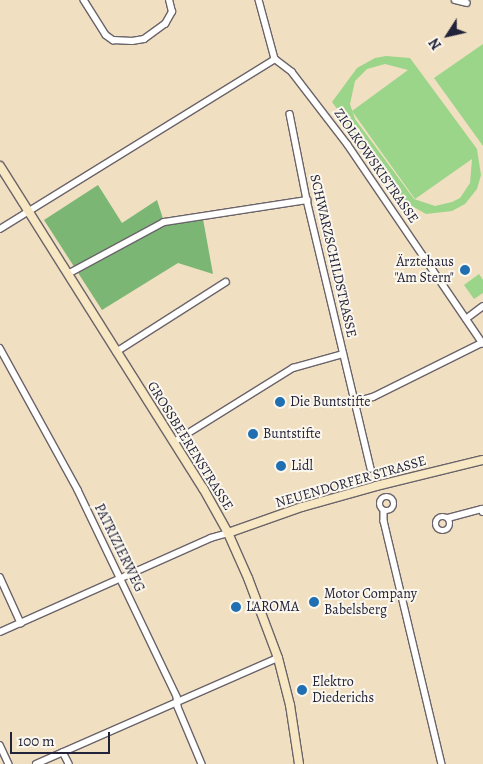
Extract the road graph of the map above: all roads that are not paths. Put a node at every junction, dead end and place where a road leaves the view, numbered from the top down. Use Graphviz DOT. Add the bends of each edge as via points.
graph roads {
  1 [pos="84,0"];
  2 [pos="170,0"];
  3 [pos="259,0"];
  4 [pos="455,0"];
  5 [pos="467,2"];
  6 [pos="275,59"];
  7 [pos="290,114"];
  8 [pos="0,166"];
  9 [pos="307,200"];
  10 [pos="28,211"];
  11 [pos="0,229"];
  12 [pos="68,274"];
  13 [pos="226,282"];
  14 [pos="483,306"];
  15 [pos="466,319"];
  16 [pos="482,343"];
  17 [pos="0,348"];
  18 [pos="116,352"];
  19 [pos="343,354"];
  20 [pos="355,402"];
  21 [pos="174,442"];
  22 [pos="483,460"];
  23 [pos="370,468"];
  24 [pos="384,511"];
  25 [pos="483,512"];
  26 [pos="448,518"];
  27 [pos="228,533"];
  28 [pos="0,577"];
  29 [pos="120,579"];
  30 [pos="21,623"];
  31 [pos="0,632"];
  32 [pos="278,658"];
  33 [pos="178,702"];
  34 [pos="0,745"];
  35 [pos="63,752"];
  36 [pos="9,764"];
  37 [pos="36,764"];
  38 [pos="70,764"];
  39 [pos="202,764"];
  40 [pos="299,764"];
  41 [pos="442,764"];
  1 -- 2 [label="street" via="106,35 113,40 132,41 144,38 165,24 172,12"];
  3 -- 6 [label="street"];
  4 -- 5 [label="street"];
  6 -- 10 [label="street"];
  6 -- 15 [label="street, ZIOLKOWSKISTRASSE" via="292,72 348,145"];
  7 -- 9 [label="street, SCHWARZSCHILDSTRASSE"];
  8 -- 10 [label="street, GROSSBEERENSTRASSE"];
  9 -- 12 [label="street" via="164,222"];
  9 -- 19 [label="street, SCHWARZSCHILDSTRASSE"];
  10 -- 11 [label="street"];
  10 -- 12 [label="street, GROSSBEERENSTRASSE"];
  12 -- 18 [label="street, GROSSBEERENSTRASSE"];
  13 -- 18 [label="street"];
  14 -- 15 [label="street"];
  15 -- 16 [label="street, ZIOLKOWSKISTRASSE"];
  16 -- 20 [label="street" via="373,397"];
  17 -- 29 [label="street, PATRIZIERWEG" via="78,490"];
  18 -- 21 [label="street, GROSSBEERENSTRASSE"];
  19 -- 20 [label="street, SCHWARZSCHILDSTRASSE"];
  19 -- 21 [label="street" via="292,368"];
  20 -- 23 [label="street, SCHWARZSCHILDSTRASSE"];
  21 -- 27 [label="street, GROSSBEERENSTRASSE"];
  22 -- 27 [label="street, NEUENDORFER STRASSE" via="302,507"];
  24 -- 41 [label="street"];
  25 -- 26 [label="street"];
  27 -- 29 [label="street"];
  27 -- 32 [label="street, GROSSBEERENSTRASSE"];
  28 -- 30 [label="street"];
  29 -- 30 [label="street"];
  29 -- 33 [label="street, PATRIZIERWEG"];
  30 -- 31 [label="street"];
  32 -- 33 [label="street"];
  32 -- 40 [label="street, GROSSBEERENSTRASSE" via="290,705"];
  33 -- 35 [label="street"];
  33 -- 39 [label="street, PATRIZIERWEG"];
  34 -- 36 [label="street"];
  35 -- 37 [label="street"];
  35 -- 38 [label="street"];
}
